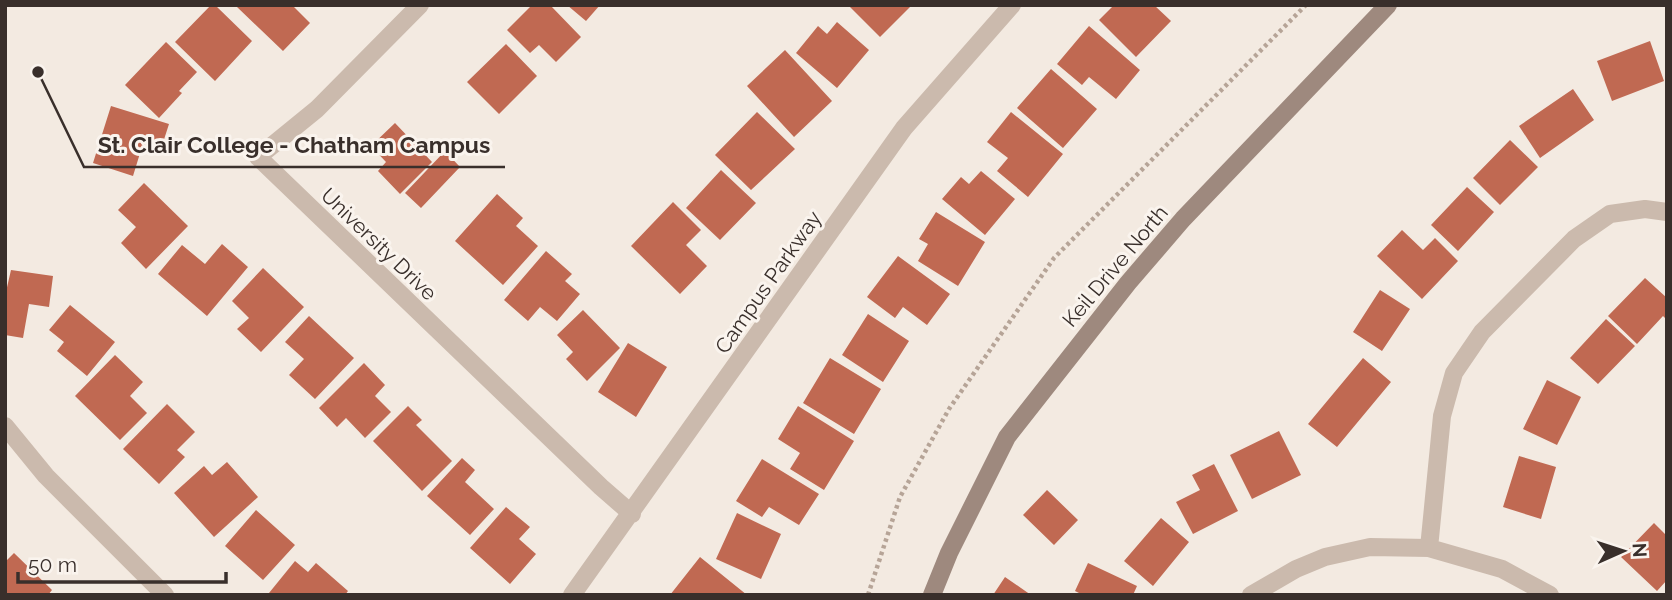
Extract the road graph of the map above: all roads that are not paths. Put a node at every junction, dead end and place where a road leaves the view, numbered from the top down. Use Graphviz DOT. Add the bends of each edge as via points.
graph roads {
  1 [pos="420,5"];
  2 [pos="1012,5"];
  3 [pos="1388,5"];
  4 [pos="1667,212"];
  5 [pos="5,426"];
  6 [pos="632,514"];
  7 [pos="1429,548"];
  8 [pos="164,595"];
  9 [pos="572,595"];
  10 [pos="932,595"];
  11 [pos="1251,595"];
  12 [pos="1550,595"];
  1 -- 6 [label="street, University Drive" via="317,109 258,157"];
  2 -- 6 [label="street, Campus Parkway" via="904,128"];
  3 -- 10 [label="street, Keil Drive North" via="1183,219 1007,437"];
  4 -- 7 [label="street" via="1644,209 1611,214 1574,239 1482,332 1454,373 1442,416"];
  5 -- 8 [label="street" via="46,476"];
  6 -- 9 [label="street, Campus Parkway"];
  7 -- 11 [label="street" via="1370,547 1325,557"];
  7 -- 12 [label="street" via="1502,569"];
}
